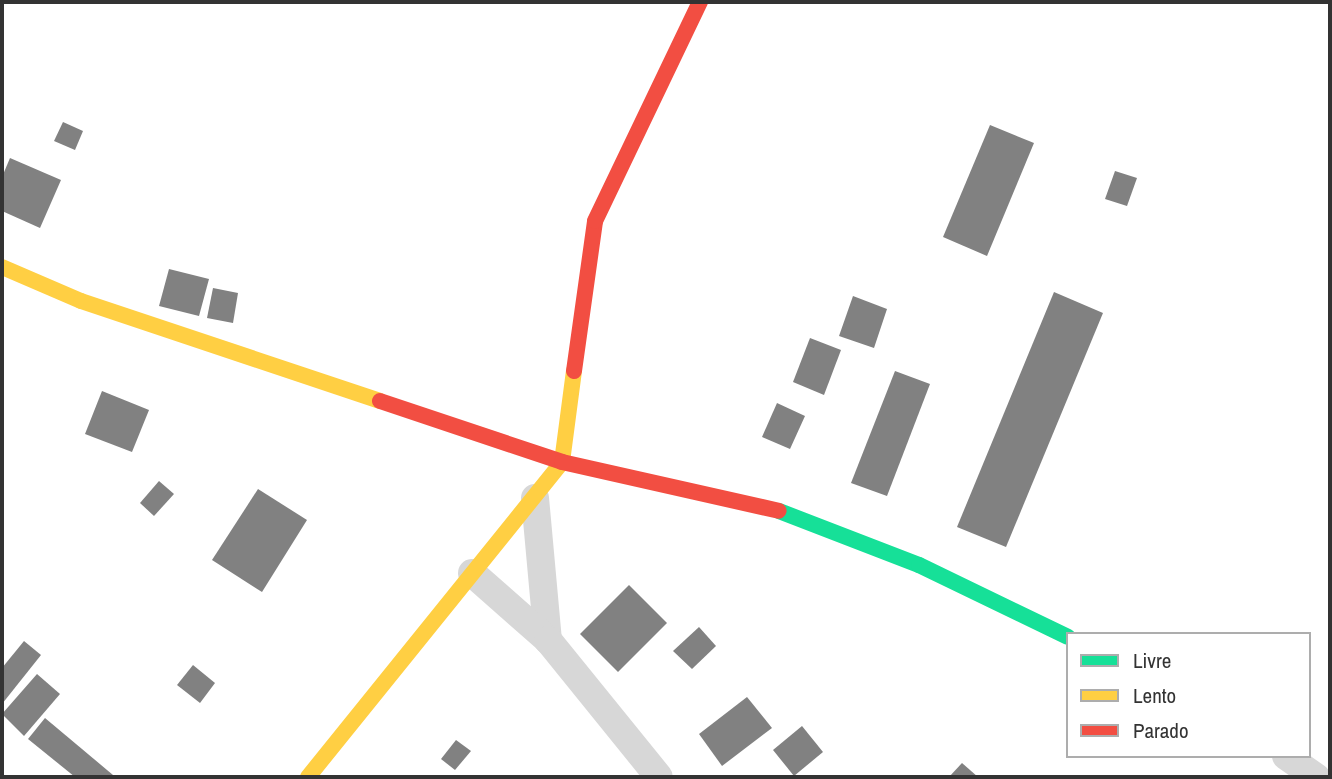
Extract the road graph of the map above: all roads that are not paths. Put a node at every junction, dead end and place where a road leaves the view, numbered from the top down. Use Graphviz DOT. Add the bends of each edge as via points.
graph roads {
  1 [pos="700,2"];
  2 [pos="2,267"];
  3 [pos="562,462"];
  4 [pos="535,498"];
  5 [pos="472,573"];
  6 [pos="1066,636"];
  7 [pos="548,640"];
  8 [pos="1289,758"];
  9 [pos="308,777"];
  10 [pos="659,777"];
  11 [pos="1316,777"];
  1 -- 3 [label="street" via="595,221"];
  2 -- 3 [label="street" via="81,301"];
  3 -- 4 [label="street"];
  3 -- 6 [label="street" via="773,509 919,565"];
  4 -- 5 [label="street"];
  4 -- 7 [label="street"];
  5 -- 7 [label="street"];
  5 -- 9 [label="street"];
  7 -- 10 [label="street"];
  8 -- 11 [label="street"];
}
